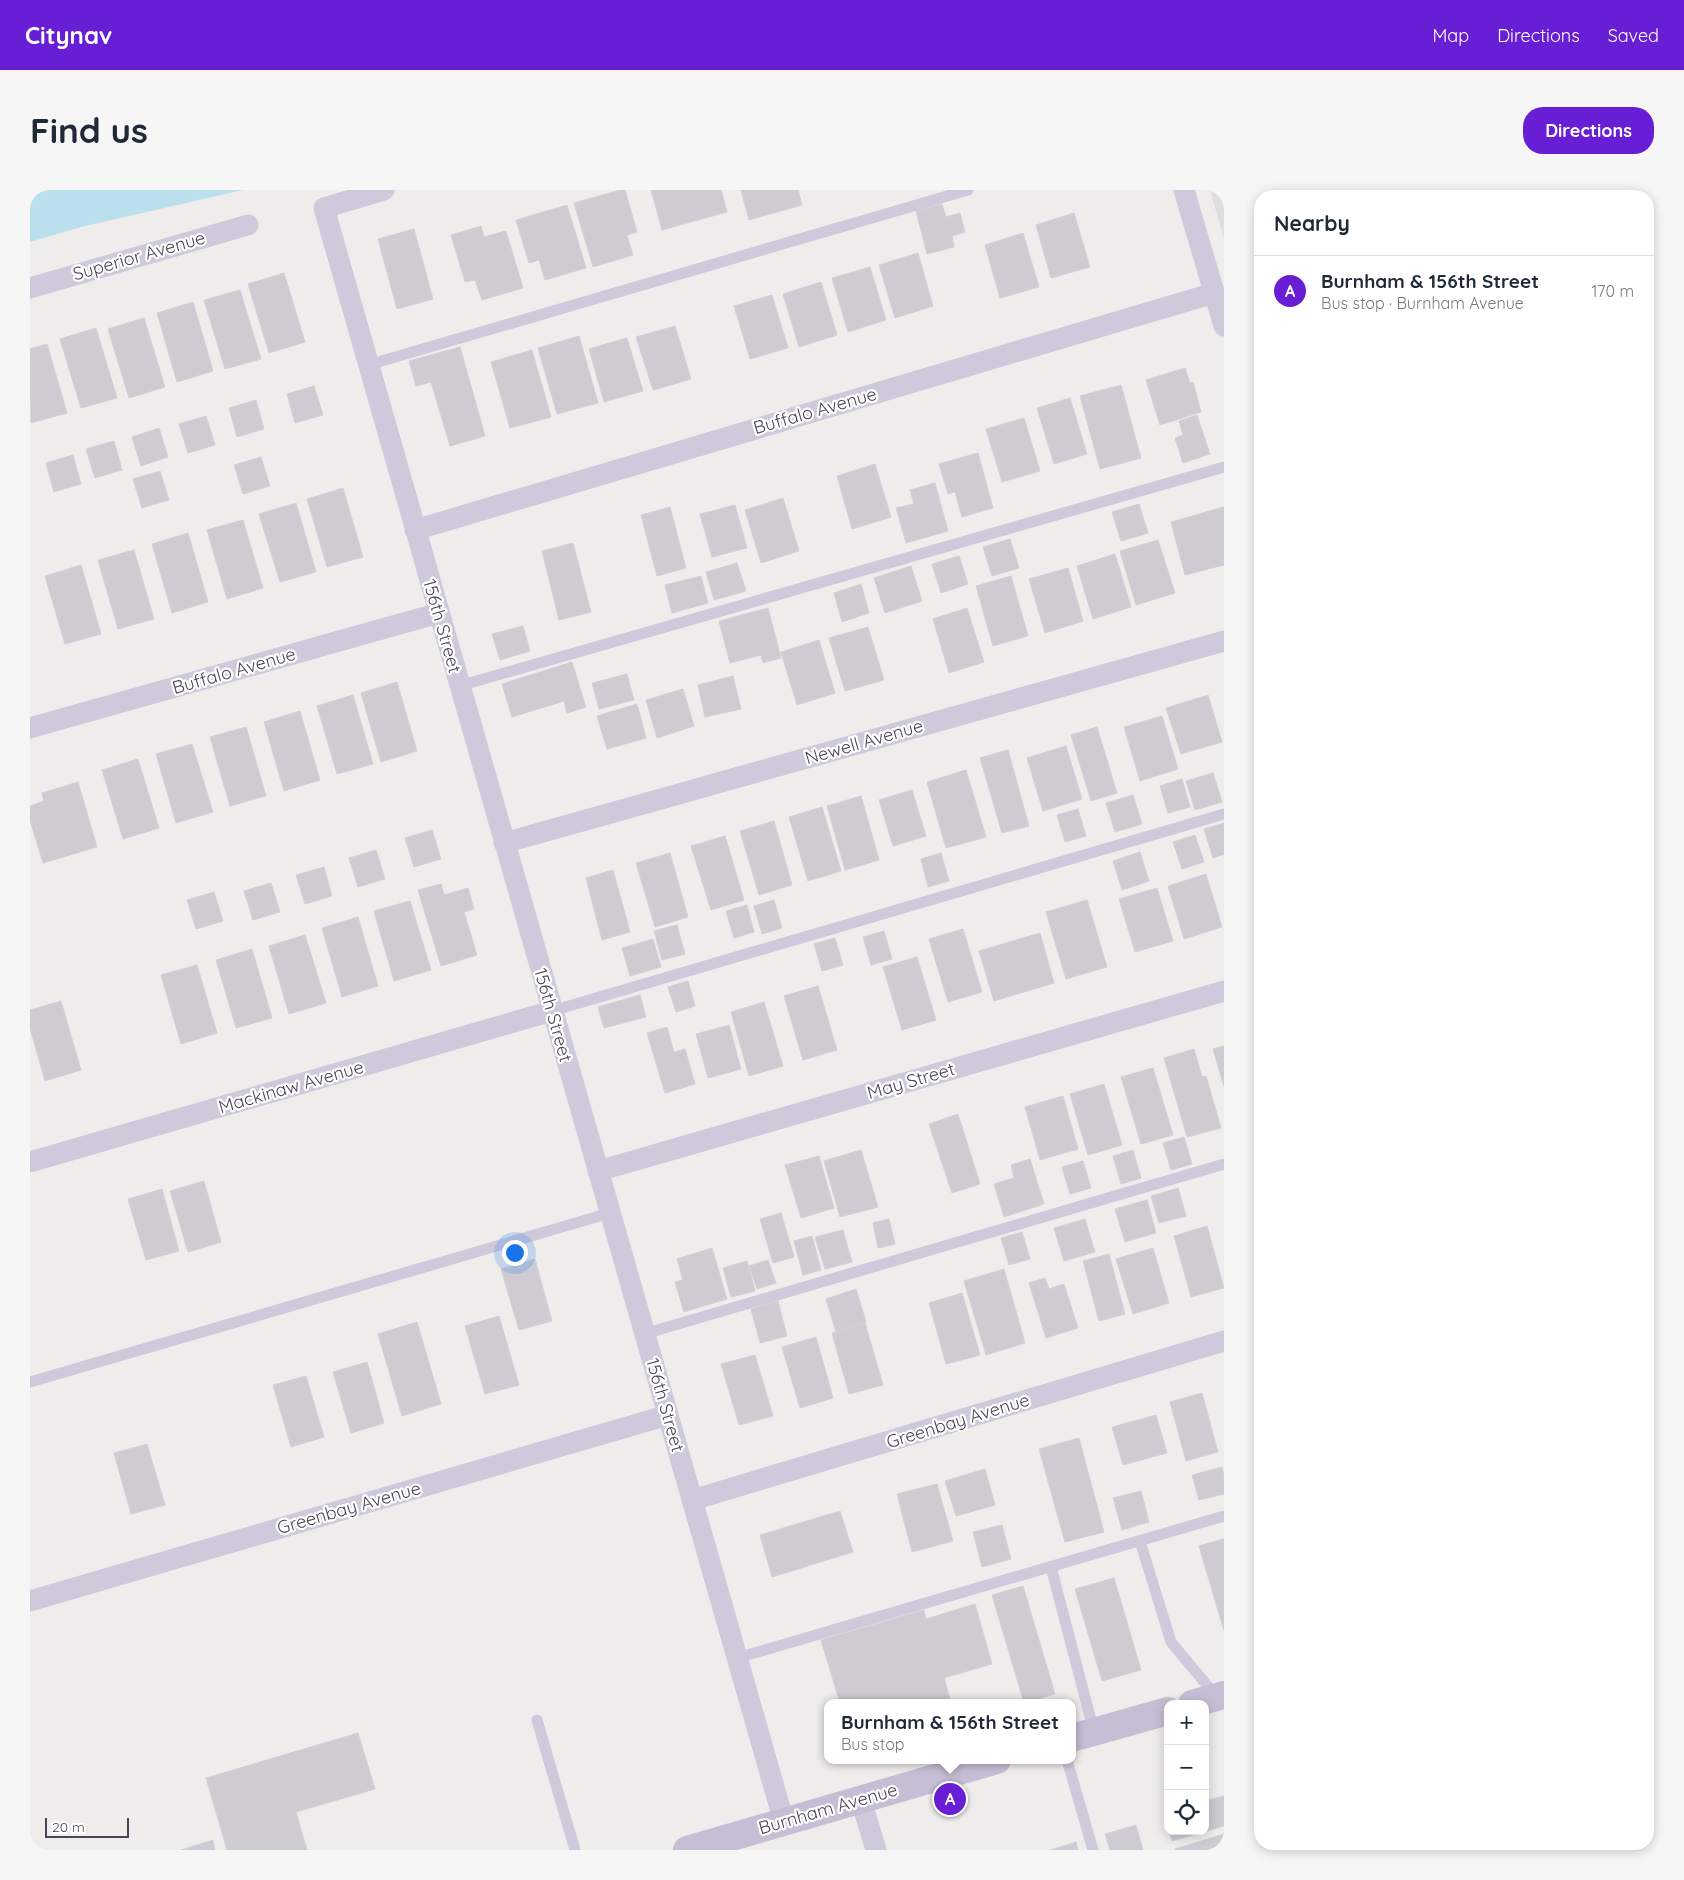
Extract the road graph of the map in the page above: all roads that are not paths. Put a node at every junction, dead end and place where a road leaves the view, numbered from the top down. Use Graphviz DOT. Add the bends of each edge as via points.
graph roads {
  1 [pos="384,190"];
  2 [pos="968,190"];
  3 [pos="1184,190"];
  4 [pos="248,225"];
  5 [pos="30,288"];
  6 [pos="1214,293"];
  7 [pos="1224,326"];
  8 [pos="368,365"];
  9 [pos="1224,467"];
  10 [pos="415,530"];
  11 [pos="439,614"];
  12 [pos="1224,641"];
  13 [pos="459,686"];
  14 [pos="30,728"];
  15 [pos="1224,814"];
  16 [pos="504,843"];
  17 [pos="1224,991"];
  18 [pos="552,1011"];
  19 [pos="30,1162"];
  20 [pos="1224,1164"];
  21 [pos="598,1171"];
  22 [pos="610,1212"];
  23 [pos="644,1334"];
  24 [pos="1224,1341"];
  25 [pos="30,1382"];
  26 [pos="668,1415"];
  27 [pos="692,1500"];
  28 [pos="1224,1516"];
  29 [pos="1140,1541"];
  30 [pos="1051,1567"];
  31 [pos="30,1601"];
  32 [pos="737,1658"];
  33 [pos="1211,1698"];
  34 [pos="1164,1712"];
  35 [pos="537,1720"];
  36 [pos="1083,1735"];
  37 [pos="984,1764"];
  38 [pos="1068,1764"];
  39 [pos="862,1800"];
  40 [pos="784,1822"];
  41 [pos="574,1850"];
  42 [pos="687,1850"];
  43 [pos="876,1850"];
  44 [pos="1092,1850"];
  1 -- 8 [label="street, 156th Street" via="324,208"];
  2 -- 8 [label="lane"];
  3 -- 6 [label="street"];
  4 -- 5 [label="street, Superior Avenue"];
  6 -- 7 [label="street"];
  6 -- 10 [label="street, Buffalo Avenue"];
  8 -- 10 [label="street, 156th Street"];
  9 -- 13 [label="lane"];
  10 -- 11 [label="street, 156th Street"];
  11 -- 13 [label="street, 156th Street"];
  11 -- 14 [label="street, Buffalo Avenue"];
  12 -- 16 [label="street, Newell Avenue"];
  13 -- 16 [label="street, 156th Street"];
  15 -- 18 [label="lane"];
  16 -- 18 [label="street, 156th Street"];
  17 -- 21 [label="street, May Street"];
  18 -- 19 [label="street, Mackinaw Avenue"];
  18 -- 21 [label="street, 156th Street"];
  20 -- 23 [label="lane"];
  21 -- 22 [label="street, 156th Street"];
  22 -- 23 [label="street, 156th Street"];
  22 -- 25 [label="lane"];
  23 -- 26 [label="street, 156th Street"];
  24 -- 27 [label="street, Greenbay Avenue"];
  26 -- 27 [label="street, 156th Street"];
  26 -- 31 [label="street, Greenbay Avenue"];
  27 -- 32 [label="street, 156th Street"];
  28 -- 29 [label="lane"];
  29 -- 30 [label="lane"];
  29 -- 33 [label="lane" via="1171,1642"];
  30 -- 32 [label="lane"];
  30 -- 36 [label="lane"];
  32 -- 40 [label="street, 156th Street"];
  34 -- 36 [label="main road"];
  35 -- 41 [label="lane"];
  37 -- 39 [label="main road, Burnham Avenue"];
  38 -- 44 [label="lane"];
  39 -- 40 [label="main road, Burnham Avenue"];
  39 -- 43 [label="street"];
  40 -- 42 [label="main road, Burnham Avenue"];
}
